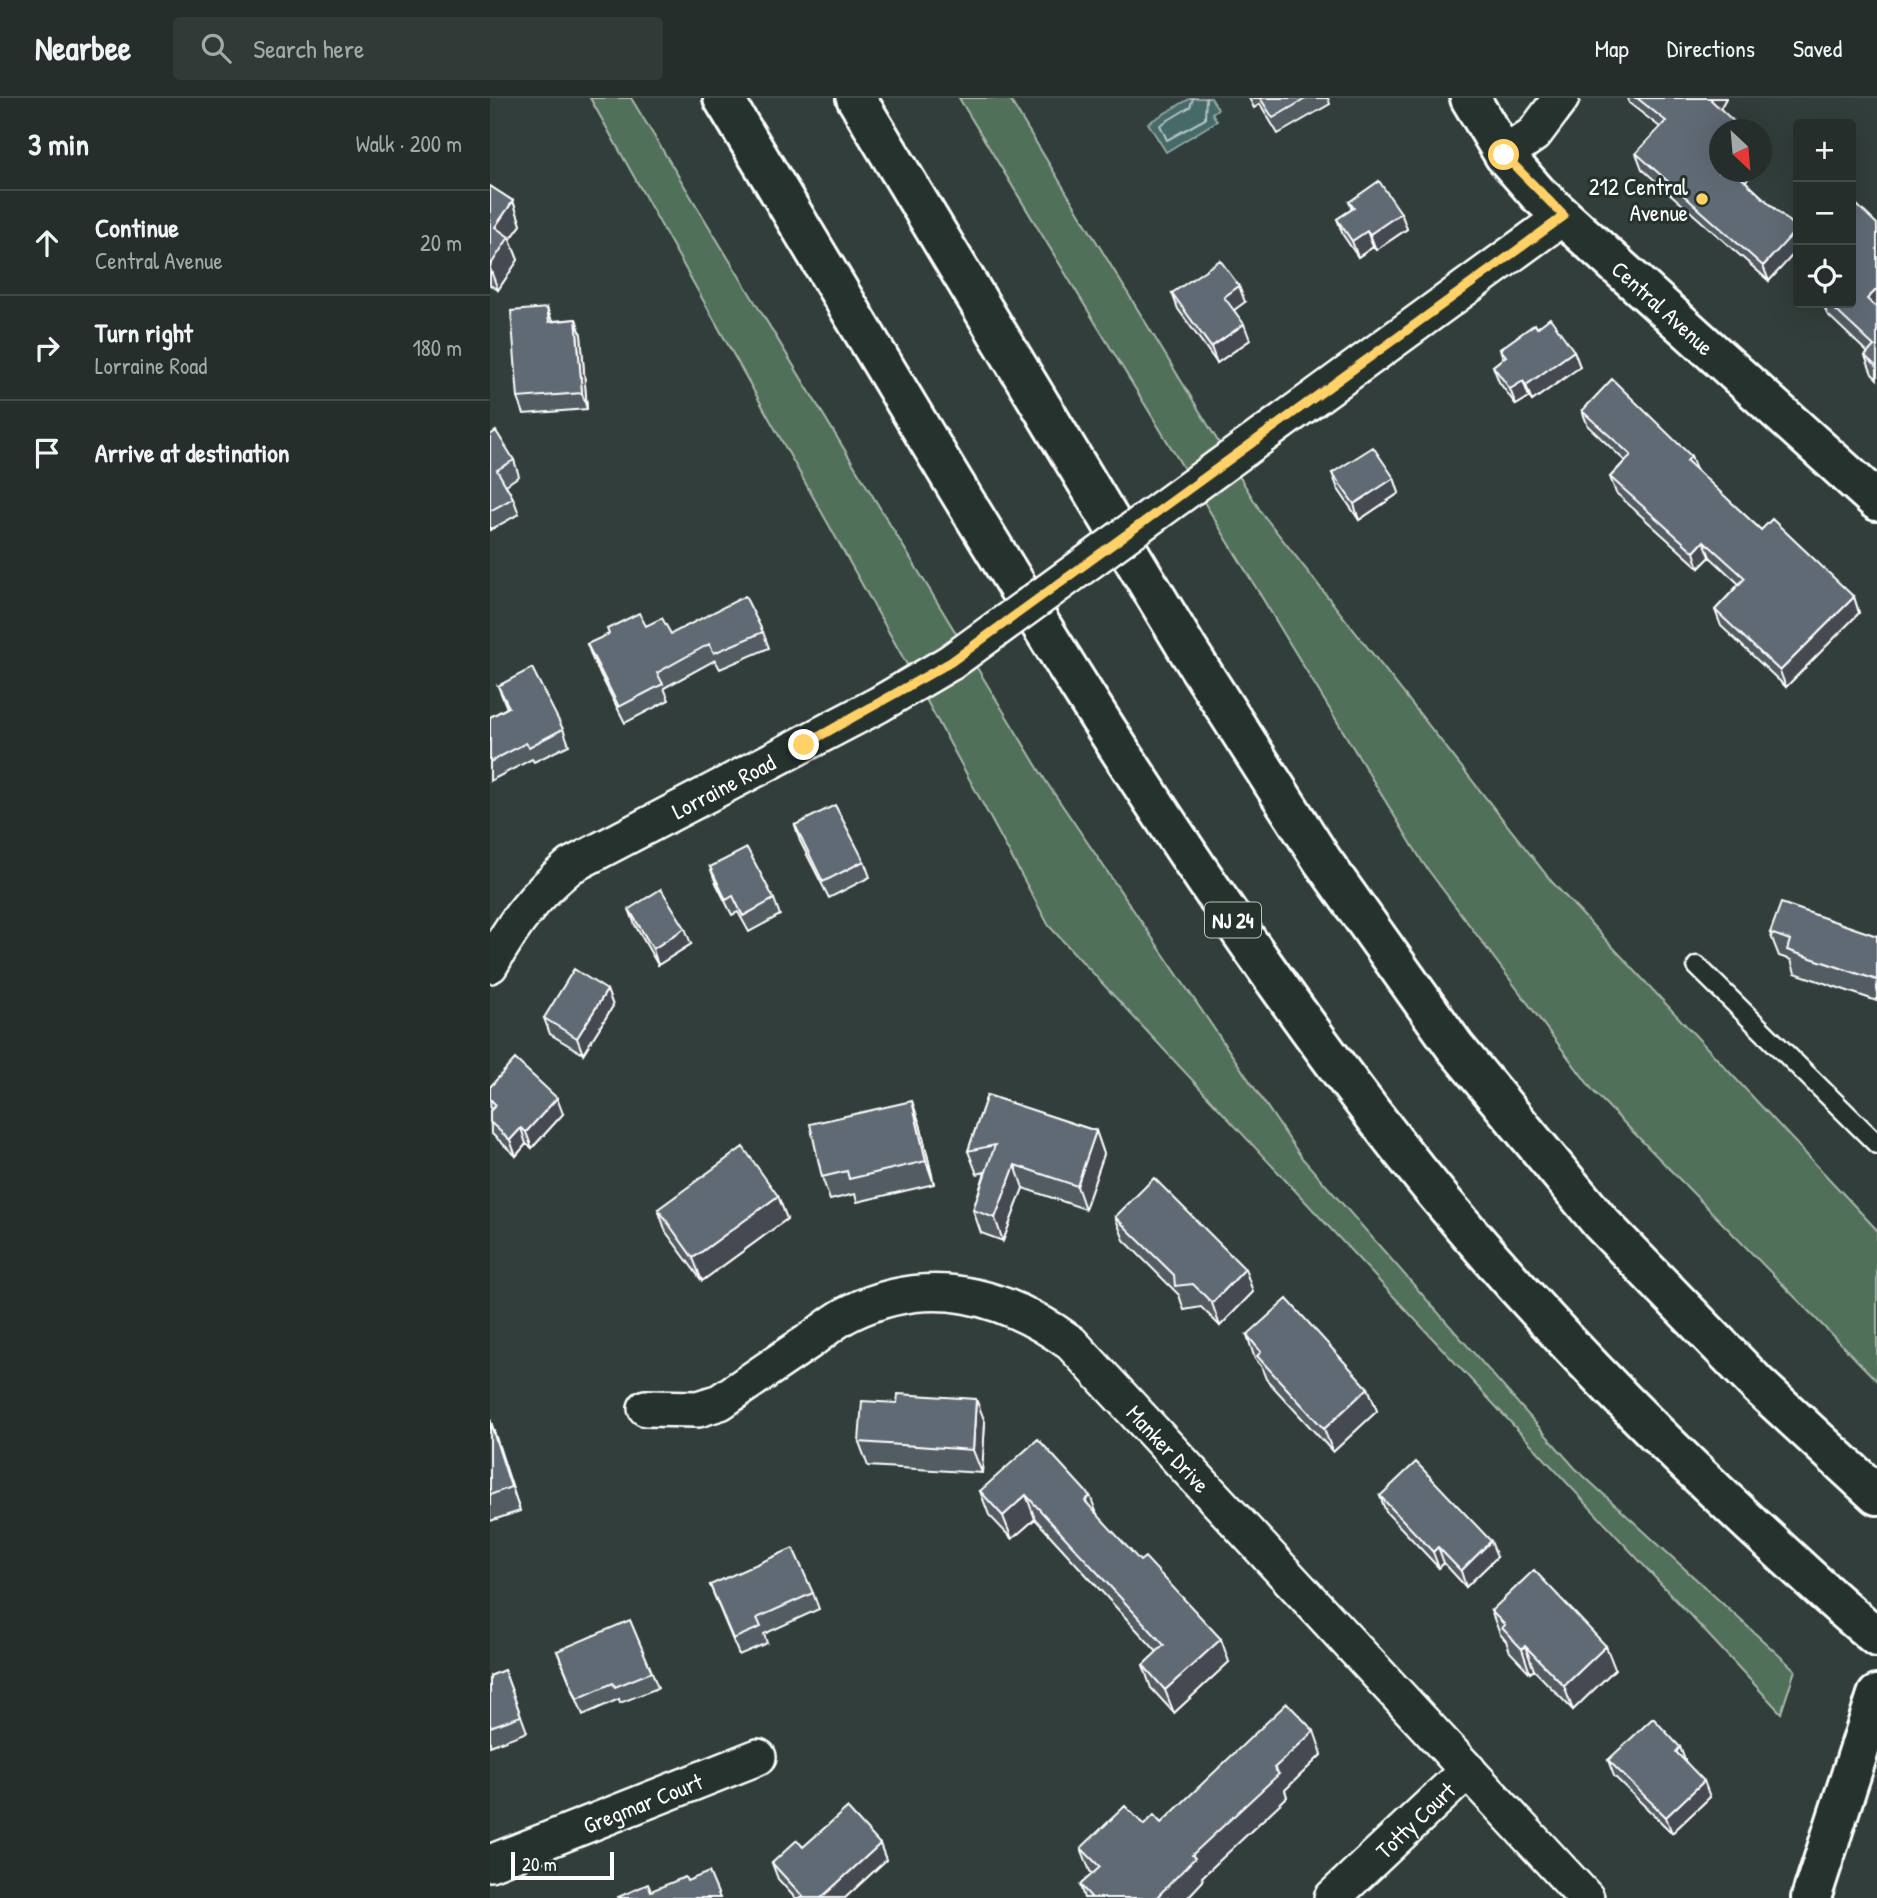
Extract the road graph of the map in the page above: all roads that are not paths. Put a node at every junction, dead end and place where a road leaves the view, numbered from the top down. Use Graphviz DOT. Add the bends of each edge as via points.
graph roads {
  1 [pos="723,98"];
  2 [pos="856,98"];
  3 [pos="1470,98"];
  4 [pos="1561,98"];
  5 [pos="1504,155"];
  6 [pos="1564,216"];
  7 [pos="1877,501"];
  8 [pos="490,965"];
  9 [pos="1697,966"];
  10 [pos="1877,1144"];
  11 [pos="646,1408"];
  12 [pos="1877,1495"];
  13 [pos="1877,1637"];
  14 [pos="1877,1695"];
  15 [pos="758,1757"];
  16 [pos="1468,1770"];
  17 [pos="490,1863"];
  18 [pos="1332,1898"];
  19 [pos="1586,1898"];
  20 [pos="1811,1898"];
  1 -- 13 [label="main road, NJ 24" via="1098,715 1238,929 1373,1115 1535,1308 1692,1469"];
  2 -- 12 [label="main road" via="1188,650 1322,860 1455,1047 1601,1223 1758,1385"];
  3 -- 5 [label="main road, Central Avenue"];
  4 -- 5 [label="street" via="1534,134"];
  5 -- 6 [label="main road, Central Avenue"];
  6 -- 7 [label="main road, Central Avenue"];
  6 -- 8 [label="street, Lorraine Road, bridge" via="951,662 868,711 570,866 514,921"];
  9 -- 10 [label="lane"];
  11 -- 16 [label="street, Manker Drive" via="698,1409 720,1402 849,1313 886,1298 925,1292 1003,1303 1071,1342"];
  14 -- 20 [label="main road"];
  15 -- 17 [label="street, Gregmar Court"];
  16 -- 18 [label="street, Totty Court"];
  16 -- 19 [label="street, Manker Drive"];
}
